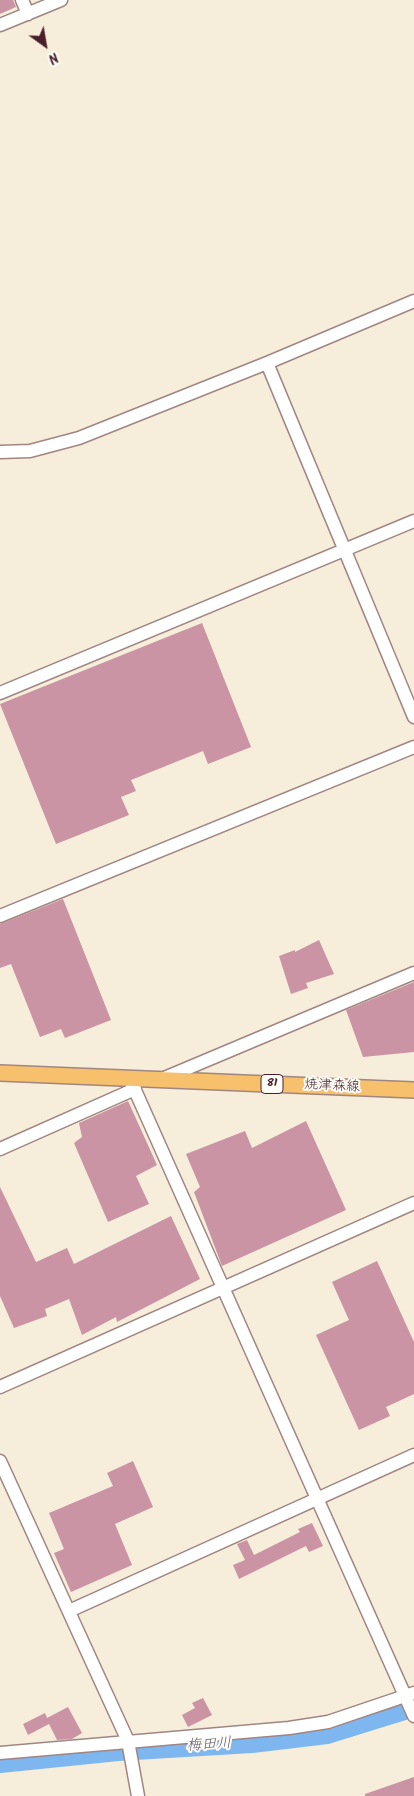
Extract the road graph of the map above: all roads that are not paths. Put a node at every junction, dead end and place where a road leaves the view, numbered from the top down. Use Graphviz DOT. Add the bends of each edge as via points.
graph roads {
  1 [pos="22,0"];
  2 [pos="61,0"];
  3 [pos="28,14"];
  4 [pos="0,25"];
  5 [pos="414,301"];
  6 [pos="267,363"];
  7 [pos="0,452"];
  8 [pos="414,521"];
  9 [pos="345,549"];
  10 [pos="0,693"];
  11 [pos="414,717"];
  12 [pos="414,747"];
  13 [pos="0,916"];
  14 [pos="414,973"];
  15 [pos="0,1073"];
  16 [pos="162,1079"];
  17 [pos="132,1084"];
  18 [pos="414,1090"];
  19 [pos="0,1149"];
  20 [pos="414,1203"];
  21 [pos="223,1288"];
  22 [pos="0,1387"];
  23 [pos="414,1455"];
  24 [pos="0,1461"];
  25 [pos="318,1499"];
  26 [pos="69,1611"];
  27 [pos="410,1694"];
  28 [pos="414,1716"];
  29 [pos="128,1742"];
  30 [pos="0,1753"];
  31 [pos="138,1796"];
  1 -- 3 [label="street"];
  2 -- 3 [label="street"];
  3 -- 4 [label="street"];
  5 -- 6 [label="street"];
  6 -- 7 [label="street" via="79,438 30,451"];
  6 -- 9 [label="street"];
  8 -- 9 [label="street"];
  9 -- 10 [label="street"];
  9 -- 11 [label="street"];
  12 -- 13 [label="street"];
  14 -- 16 [label="street"];
  15 -- 17 [label="main road, 81"];
  16 -- 17 [label="main road, 焼津森線 / 81"];
  16 -- 18 [label="main road, 焼津森線 / 81"];
  17 -- 19 [label="street"];
  17 -- 21 [label="street"];
  20 -- 21 [label="street"];
  21 -- 22 [label="street"];
  21 -- 25 [label="street"];
  23 -- 25 [label="street"];
  24 -- 26 [label="street"];
  25 -- 26 [label="street"];
  25 -- 27 [label="street"];
  26 -- 29 [label="street"];
  27 -- 28 [label="street"];
  27 -- 29 [label="street" via="328,1722 253,1733"];
  29 -- 30 [label="street"];
  29 -- 31 [label="street"];
}
